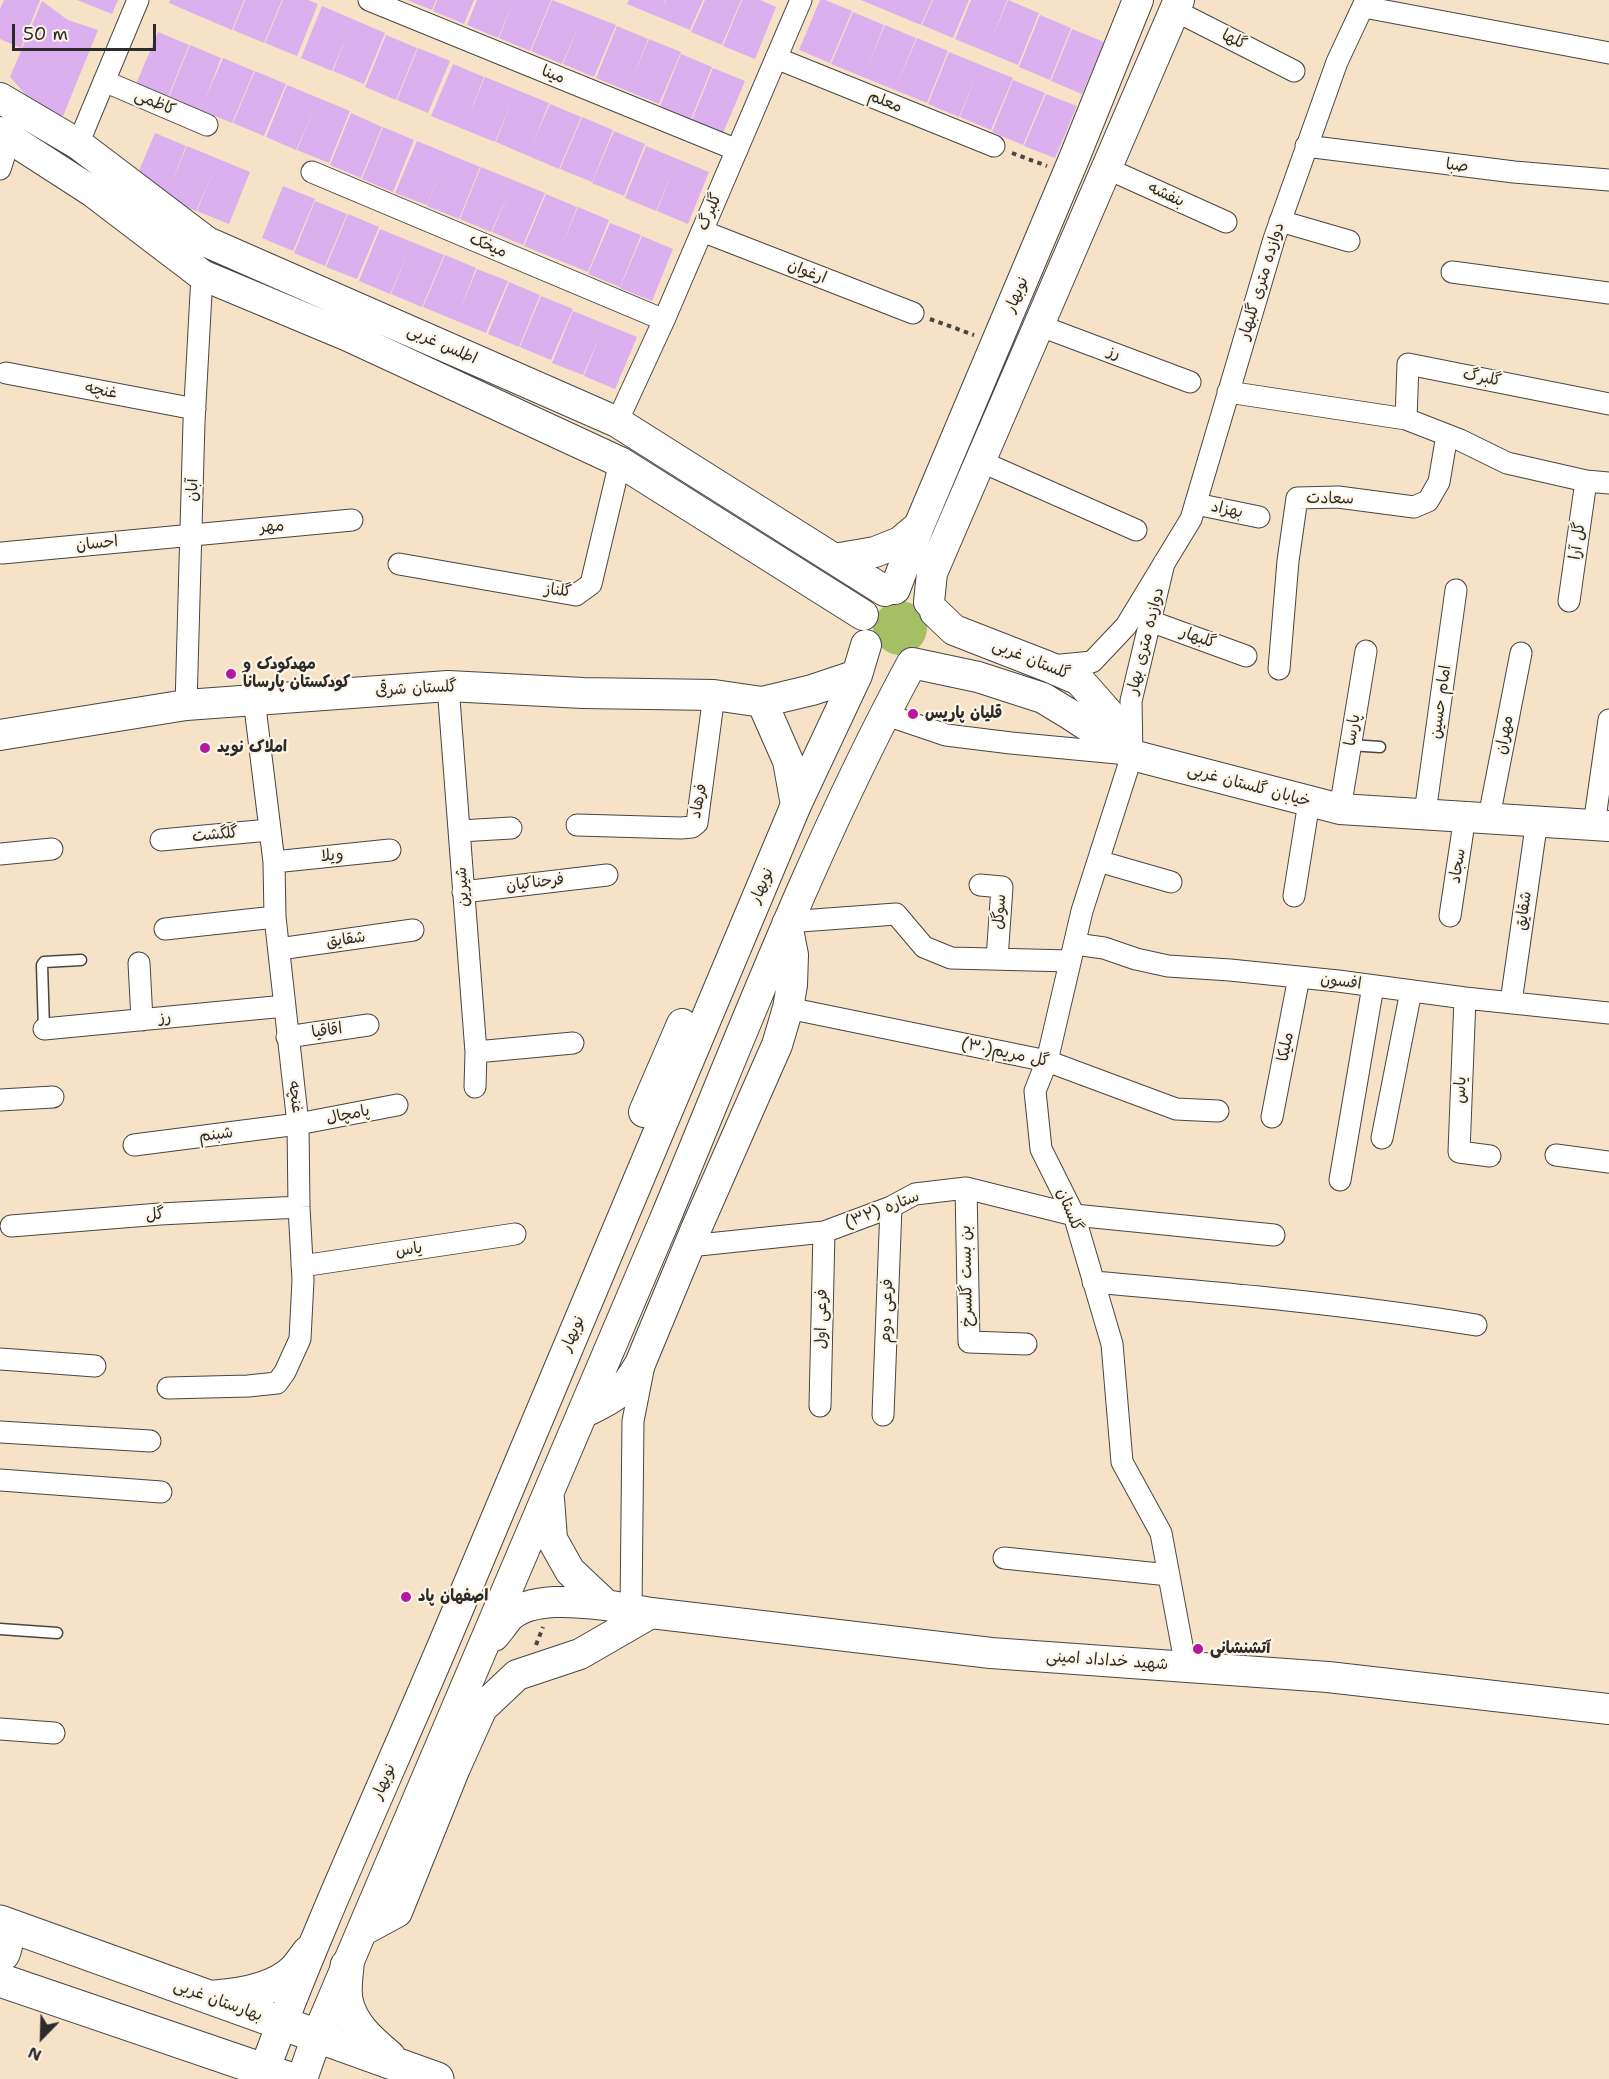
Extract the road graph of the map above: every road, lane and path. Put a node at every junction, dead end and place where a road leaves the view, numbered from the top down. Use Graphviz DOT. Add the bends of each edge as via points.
graph roads {
  1 [pos="138,0"];
  2 [pos="369,0"];
  3 [pos="801,0"];
  4 [pos="1138,0"];
  5 [pos="1365,3"];
  6 [pos="1177,5"];
  7 [pos="1609,53"];
  8 [pos="776,58"];
  9 [pos="1294,71"];
  10 [pos="104,81"];
  11 [pos="0,98"];
  12 [pos="207,125"];
  13 [pos="5,135"];
  14 [pos="78,144"];
  15 [pos="994,146"];
  16 [pos="1306,146"];
  17 [pos="737,150"];
  18 [pos="1106,168"];
  19 [pos="0,169"];
  20 [pos="312,172"];
  21 [pos="1067,174"];
  22 [pos="1609,180"];
  23 [pos="1280,221"];
  24 [pos="1226,222"];
  25 [pos="702,231"];
  26 [pos="1349,241"];
  27 [pos="1452,272"];
  28 [pos="202,275"];
  29 [pos="1609,293"];
  30 [pos="913,313"];
  31 [pos="664,320"];
  32 [pos="1038,325"];
  33 [pos="996,344"];
  34 [pos="6,373"];
  35 [pos="1190,382"];
  36 [pos="1228,392"];
  37 [pos="1609,404"];
  38 [pos="195,409"];
  39 [pos="1406,418"];
  40 [pos="616,422"];
  41 [pos="1447,435"];
  42 [pos="980,461"];
  43 [pos="621,462"];
  44 [pos="1586,481"];
  45 [pos="1609,483"];
  46 [pos="1196,504"];
  47 [pos="1259,517"];
  48 [pos="352,520"];
  49 [pos="919,526"];
  50 [pos="1136,530"];
  51 [pos="192,534"];
  52 [pos="2,553"];
  53 [pos="834,559"];
  54 [pos="1164,563"];
  55 [pos="399,564"];
  56 [pos="890,590"];
  57 [pos="1456,590"];
  58 [pos="1569,601"];
  59 [pos="932,607"];
  60 [pos="863,615"];
  61 [pos="1150,621"];
  62 [pos="866,645"];
  63 [pos="1366,651"];
  64 [pos="1521,653"];
  65 [pos="1246,656"];
  66 [pos="912,663"];
  67 [pos="1049,667"];
  68 [pos="1279,669"];
  69 [pos="857,675"];
  70 [pos="448,686"];
  71 [pos="714,695"];
  72 [pos="254,699"];
  73 [pos="762,702"];
  74 [pos="186,705"];
  75 [pos="884,714"];
  76 [pos="1609,720"];
  77 [pos="0,735"];
  78 [pos="1350,745"];
  79 [pos="1380,747"];
  80 [pos="1132,755"];
  81 [pos="1309,802"];
  82 [pos="796,805"];
  83 [pos="1340,809"];
  84 [pos="1425,813"];
  85 [pos="1477,816"];
  86 [pos="1537,820"];
  87 [pos="577,825"];
  88 [pos="1602,825"];
  89 [pos="511,828"];
  90 [pos="269,830"];
  91 [pos="460,831"];
  92 [pos="161,840"];
  93 [pos="52,849"];
  94 [pos="390,850"];
  95 [pos="0,854"];
  96 [pos="1098,861"];
  97 [pos="274,862"];
  98 [pos="607,875"];
  99 [pos="1171,882"];
  100 [pos="980,885"];
  101 [pos="463,892"];
  102 [pos="1294,896"];
  103 [pos="1450,916"];
  104 [pos="275,917"];
  105 [pos="787,922"];
  106 [pos="165,929"];
  107 [pos="413,930"];
  108 [pos="279,950"];
  109 [pos="1072,952"];
  110 [pos="997,959"];
  111 [pos="81,960"];
  112 [pos="139,963"];
  113 [pos="1299,977"];
  114 [pos="1373,986"];
  115 [pos="1411,991"];
  116 [pos="1465,998"];
  117 [pos="1511,1002"];
  118 [pos="285,1006"];
  119 [pos="788,1008"];
  120 [pos="1609,1013"];
  121 [pos="142,1020"];
  122 [pos="368,1025"];
  123 [pos="44,1029"];
  124 [pos="287,1037"];
  125 [pos="573,1043"];
  126 [pos="476,1052"];
  127 [pos="1047,1061"];
  128 [pos="474,1087"];
  129 [pos="54,1097"];
  130 [pos="0,1100"];
  131 [pos="397,1105"];
  132 [pos="1218,1111"];
  133 [pos="1272,1117"];
  134 [pos="298,1124"];
  135 [pos="1382,1138"];
  136 [pos="134,1145"];
  137 [pos="1556,1155"];
  138 [pos="1490,1156"];
  139 [pos="1609,1162"];
  140 [pos="1340,1180"];
  141 [pos="966,1188"];
  142 [pos="299,1207"];
  143 [pos="891,1207"];
  144 [pos="1074,1215"];
  145 [pos="11,1226"];
  146 [pos="824,1232"];
  147 [pos="515,1234"];
  148 [pos="1274,1235"];
  149 [pos="689,1246"];
  150 [pos="302,1266"];
  151 [pos="1093,1282"];
  152 [pos="588,1299"];
  153 [pos="622,1319"];
  154 [pos="1476,1325"];
  155 [pos="1026,1344"];
  156 [pos="647,1347"];
  157 [pos="0,1359"];
  158 [pos="95,1366"];
  159 [pos="168,1388"];
  160 [pos="820,1406"];
  161 [pos="583,1413"];
  162 [pos="883,1415"];
  163 [pos="0,1432"];
  164 [pos="150,1441"];
  165 [pos="512,1456"];
  166 [pos="0,1480"];
  167 [pos="161,1492"];
  168 [pos="549,1495"];
  169 [pos="1004,1558"];
  170 [pos="1169,1575"];
  171 [pos="630,1609"];
  172 [pos="442,1623"];
  173 [pos="0,1629"];
  174 [pos="57,1633"];
  175 [pos="481,1653"];
  176 [pos="1186,1667"];
  177 [pos="1609,1709"];
  178 [pos="0,1729"];
  179 [pos="54,1733"];
  180 [pos="378,1797"];
  181 [pos="412,1815"];
  182 [pos="348,1866"];
  183 [pos="0,1922"];
  184 [pos="0,1929"];
  185 [pos="363,1931"];
  186 [pos="309,1952"];
  187 [pos="0,1954"];
  188 [pos="347,1966"];
  189 [pos="0,1980"];
  190 [pos="210,1997"];
  191 [pos="281,2024"];
  192 [pos="318,2036"];
  193 [pos="422,2074"];
  194 [pos="277,2075"];
  195 [pos="302,2079"];
  1 -- 10 [label="street"];
  2 -- 17 [label="street, مینا"];
  3 -- 8 [label="street, گلبرگ"];
  4 -- 21 [label="street, نوبهار"];
  5 -- 7 [label="street"];
  5 -- 16 [label="street, دوازده متری گلبهار" via="1337,62"];
  6 -- 9 [label="street, گلها"];
  6 -- 18 [label="street, نوبهار"];
  8 -- 15 [label="street, معلم"];
  8 -- 17 [label="street, گلبرگ"];
  10 -- 12 [label="street, کاظمی"];
  10 -- 14 [label="street"];
  11 -- 14 [label="street, اطلس غربی"];
  13 -- 19 [label="street"];
  13 -- 28 [label="street, اطلس غربی" via="93,192"];
  14 -- 40 [label="street, اطلس غربی" via="207,242"];
  15 -- 21 [label="path"];
  16 -- 22 [label="street, صبا"];
  16 -- 23 [label="street, دوازده متری گلبهار"];
  17 -- 25 [label="street, گلبرگ"];
  18 -- 24 [label="street, بنفشه"];
  18 -- 32 [label="street, نوبهار"];
  20 -- 31 [label="street, میخک"];
  21 -- 33 [label="street, نوبهار"];
  23 -- 26 [label="street"];
  23 -- 36 [label="street, دوازده متری گلبهار"];
  25 -- 30 [label="street, ارغوان"];
  25 -- 31 [label="street, گلبرگ"];
  27 -- 29 [label="street"];
  28 -- 38 [label="street, آبان"];
  28 -- 43 [label="street, اطلس غربی" via="348,336"];
  30 -- 33 [label="path"];
  31 -- 40 [label="street, گلبرگ"];
  32 -- 35 [label="street, رز"];
  32 -- 42 [label="street, نوبهار"];
  33 -- 49 [label="street, نوبهار"];
  34 -- 38 [label="street, غنچه"];
  36 -- 39 [label="street"];
  36 -- 46 [label="street, دوازده متری گلبهار"];
  37 -- 39 [label="street, گلبرگ" via="1408,364"];
  38 -- 51 [label="street, آبان"];
  39 -- 41 [label="street"];
  40 -- 53 [label="street, اطلس غربی"];
  41 -- 44 [label="street" via="1507,463"];
  41 -- 68 [label="street, سعادت" via="1439,482 1428,501 1414,507 1338,497 1297,498"];
  42 -- 50 [label="street"];
  42 -- 59 [label="street, نوبهار" via="932,573"];
  43 -- 55 [label="street, گلناز" via="591,584 576,595"];
  43 -- 60 [label="street, اطلس غربی"];
  44 -- 45 [label="street"];
  44 -- 58 [label="street, گل آرا"];
  46 -- 47 [label="street, بهزاد"];
  46 -- 54 [label="street, دوازده متری گلبهار"];
  48 -- 51 [label="street, مهر"];
  49 -- 53 [label="street" via="900,542 875,552"];
  49 -- 56 [label="street, نوبهار"];
  51 -- 52 [label="street, احسان"];
  51 -- 74 [label="street, آبان"];
  53 -- 56 [label="street, اطلس غربی"];
  54 -- 61 [label="street, دوازده متری بهار"];
  54 -- 67 [label="street, دوازده متری گلبهار" via="1126,626 1092,662"];
  56 -- 59 [label="street" via="913,591"];
  56 -- 60 [label="street" via="871,601"];
  57 -- 84 [label="street, امام حسین"];
  59 -- 66 [label="street" via="938,633 929,651"];
  59 -- 67 [label="street, گلستان غربی" via="954,630"];
  60 -- 62 [label="street"];
  61 -- 65 [label="street, گلبهار"];
  61 -- 80 [label="street, دوازده متری بهار" via="1131,701"];
  62 -- 66 [label="street" via="880,660 901,665"];
  62 -- 69 [label="street, نوبهار"];
  63 -- 78 [label="street, پارسا"];
  64 -- 85 [label="street, مهران"];
  66 -- 75 [label="street"];
  66 -- 80 [label="street, خیابان گلستان غربی" via="978,677 1043,698"];
  67 -- 80 [label="street, گلستان غربی" via="1078,680 1109,714"];
  69 -- 73 [label="street, گلستان شرقی"];
  69 -- 82 [label="street, نوبهار"];
  70 -- 71 [label="street, گلستان شرقی"];
  70 -- 72 [label="street, گلستان شرقی"];
  70 -- 91 [label="street, شیرین"];
  71 -- 73 [label="street, گلستان شرقی"];
  71 -- 87 [label="street, فرهاد" via="697,823 681,828"];
  72 -- 74 [label="street, گلستان شرقی"];
  72 -- 90 [label="street, غنچه"];
  73 -- 82 [label="street" via="788,761"];
  74 -- 77 [label="street, گلستان شرقی"];
  75 -- 80 [label="street" via="946,735"];
  75 -- 105 [label="street"];
  76 -- 88 [label="street"];
  78 -- 79 [label="lane"];
  78 -- 83 [label="street, پارسا"];
  80 -- 81 [label="street, خیابان گلستان غربی"];
  80 -- 96 [label="street, گلستان"];
  81 -- 83 [label="street, خیابان گلستان غربی"];
  81 -- 102 [label="street"];
  82 -- 152 [label="street, نوبهار"];
  82 -- 165 [label="street" via="747,876 663,1066"];
  83 -- 84 [label="street, خیابان گلستان غربی"];
  84 -- 85 [label="street, خیابان گلستان غربی"];
  85 -- 86 [label="street, خیابان گلستان غربی"];
  85 -- 103 [label="street, سجاد"];
  86 -- 88 [label="street, خیابان گلستان غربی"];
  86 -- 117 [label="street, شقایق"];
  89 -- 91 [label="street"];
  90 -- 92 [label="street, گلگشت"];
  90 -- 97 [label="street, غنچه"];
  91 -- 101 [label="street, شیرین"];
  93 -- 95 [label="street"];
  94 -- 97 [label="street, ویلا"];
  96 -- 99 [label="street"];
  96 -- 109 [label="street, گلستان"];
  97 -- 104 [label="street, غنچه"];
  98 -- 101 [label="street, فرحناکیان"];
  100 -- 110 [label="street, سوگل" via="1002,886"];
  101 -- 126 [label="street, شیرین"];
  104 -- 106 [label="street"];
  104 -- 108 [label="street, غنچه"];
  105 -- 110 [label="street, افسون" via="896,914 924,947 951,958"];
  105 -- 119 [label="street" via="793,955"];
  105 -- 153 [label="street"];
  107 -- 108 [label="street, شقایق"];
  108 -- 118 [label="street, غنچه"];
  109 -- 110 [label="street, افسون"];
  109 -- 113 [label="street, افسون" via="1104,948 1168,966"];
  109 -- 127 [label="street, گلستان"];
  111 -- 123 [label="lane" via="42,965"];
  112 -- 121 [label="street"];
  113 -- 114 [label="street, افسون"];
  113 -- 133 [label="street, ملیکا"];
  114 -- 115 [label="street, افسون"];
  114 -- 140 [label="street"];
  115 -- 116 [label="street, افسون"];
  115 -- 135 [label="street"];
  116 -- 117 [label="street, افسون"];
  116 -- 138 [label="street, یاس" via="1459,1152"];
  117 -- 120 [label="street, افسون"];
  118 -- 121 [label="street, رز"];
  118 -- 124 [label="street, غنچه"];
  119 -- 127 [label="street, گل مریم(۳۰)"];
  119 -- 149 [label="street" via="777,1045"];
  121 -- 123 [label="street, رز"];
  122 -- 124 [label="street, اقاقیا"];
  124 -- 134 [label="street, غنچه"];
  125 -- 126 [label="street"];
  126 -- 128 [label="street, شیرین"];
  127 -- 132 [label="street, گل مریم(۳۰)" via="1176,1109"];
  127 -- 144 [label="street, گلستان" via="1035,1091 1041,1149"];
  129 -- 130 [label="street"];
  131 -- 134 [label="street, پامچال"];
  134 -- 136 [label="street, شبنم"];
  134 -- 142 [label="street, غنچه"];
  137 -- 139 [label="street"];
  141 -- 143 [label="street, ستاره (۳۲)" via="915,1194"];
  141 -- 144 [label="street, ستاره (۳۲)"];
  141 -- 155 [label="street, بن بست گلسرخ" via="969,1342"];
  142 -- 145 [label="street, گل"];
  142 -- 150 [label="street, غنچه"];
  143 -- 146 [label="street, ستاره (۳۲)"];
  143 -- 162 [label="street, فرعی دوم"];
  144 -- 148 [label="street, ستاره (۳۲)"];
  144 -- 151 [label="street, گلستان"];
  146 -- 149 [label="street, ستاره (۳۲)"];
  146 -- 160 [label="street, فرعی اول"];
  147 -- 150 [label="street, یاس"];
  149 -- 156 [label="street"];
  150 -- 159 [label="street, غنچه" via="300,1338 277,1383"];
  151 -- 154 [label="street" via="1381,1310"];
  151 -- 170 [label="street, گلستان" via="1112,1344 1122,1462 1161,1533"];
  152 -- 153 [label="street" via="600,1294 611,1297 619,1305"];
  152 -- 165 [label="street, نوبهار"];
  153 -- 161 [label="street"];
  156 -- 161 [label="street" via="618,1395"];
  156 -- 171 [label="street" via="633,1422"];
  157 -- 158 [label="street"];
  161 -- 168 [label="street"];
  163 -- 164 [label="street"];
  165 -- 172 [label="street, نوبهار"];
  166 -- 167 [label="street"];
  168 -- 171 [label="street" via="552,1539 570,1571"];
  168 -- 175 [label="street"];
  169 -- 170 [label="street"];
  170 -- 176 [label="street, گلستان"];
  171 -- 175 [label="street, شهید خداداد امینی" via="570,1601 537,1604 510,1616"];
  171 -- 176 [label="street, شهید خداداد امینی" via="992,1653"];
  171 -- 185 [label="street" via="580,1654 517,1675 482,1708 397,1912"];
  172 -- 180 [label="street, نوبهار"];
  172 -- 182 [label="street" via="346,1838"];
  173 -- 174 [label="lane"];
  175 -- 181 [label="street"];
  176 -- 177 [label="street, شهید خداداد امینی" via="1328,1677"];
  178 -- 179 [label="street"];
  180 -- 181 [label="street" via="382,1812 391,1819"];
  180 -- 182 [label="street, نوبهار"];
  181 -- 185 [label="street"];
  182 -- 186 [label="street, نوبهار"];
  183 -- 190 [label="main road, بهارستان غربی"];
  184 -- 187 [label="main road" via="7,1945"];
  185 -- 188 [label="street"];
  186 -- 190 [label="main road" via="293,1972 261,1989"];
  186 -- 191 [label="street, نوبهار"];
  188 -- 192 [label="street"];
  188 -- 193 [label="main road" via="345,1998 366,2038 390,2057"];
  189 -- 194 [label="main road"];
  190 -- 191 [label="main road, بهارستان غربی"];
  191 -- 192 [label="main road, بهارستان غربی"];
  191 -- 194 [label="street, نوبهار"];
  192 -- 193 [label="main road, بهارستان غربی"];
  192 -- 195 [label="street"];
}
